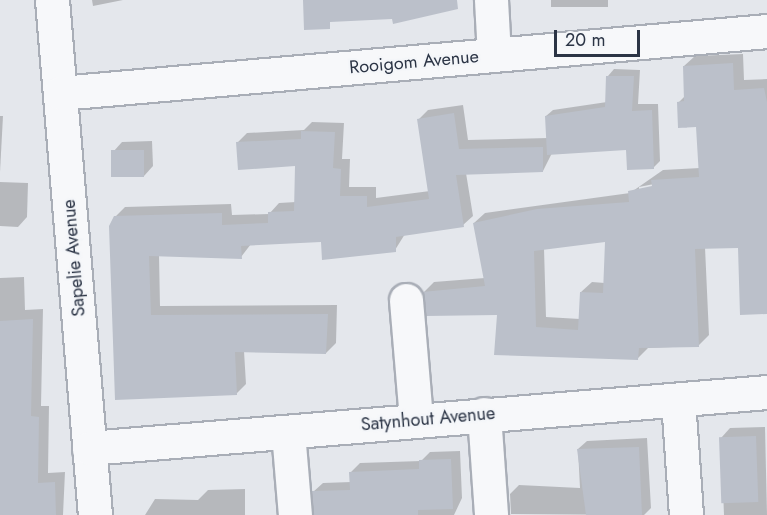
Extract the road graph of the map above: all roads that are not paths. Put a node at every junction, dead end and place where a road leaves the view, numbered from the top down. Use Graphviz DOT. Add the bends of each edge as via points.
graph roads {
  1 [pos="52,0"];
  2 [pos="491,0"];
  3 [pos="767,31"];
  4 [pos="494,55"];
  5 [pos="60,93"];
  6 [pos="406,300"];
  7 [pos="767,392"];
  8 [pos="678,400"];
  9 [pos="484,414"];
  10 [pos="416,420"];
  11 [pos="288,432"];
  12 [pos="89,448"];
  13 [pos="95,515"];
  14 [pos="295,515"];
  15 [pos="491,515"];
  16 [pos="686,515"];
  1 -- 5 [label="street, Sapelie Avenue"];
  2 -- 4 [label="street"];
  3 -- 4 [label="street, Rooigom Avenue"];
  4 -- 5 [label="street, Rooigom Avenue"];
  5 -- 12 [label="street, Sapelie Avenue"];
  6 -- 10 [label="street"];
  7 -- 8 [label="street, Satynhout Avenue"];
  8 -- 9 [label="street, Satynhout Avenue"];
  8 -- 16 [label="street"];
  9 -- 10 [label="street, Satynhout Avenue"];
  9 -- 15 [label="street"];
  10 -- 11 [label="street, Satynhout Avenue"];
  11 -- 12 [label="street, Satynhout Avenue"];
  11 -- 14 [label="street"];
  12 -- 13 [label="street, Sapelie Avenue"];
}
